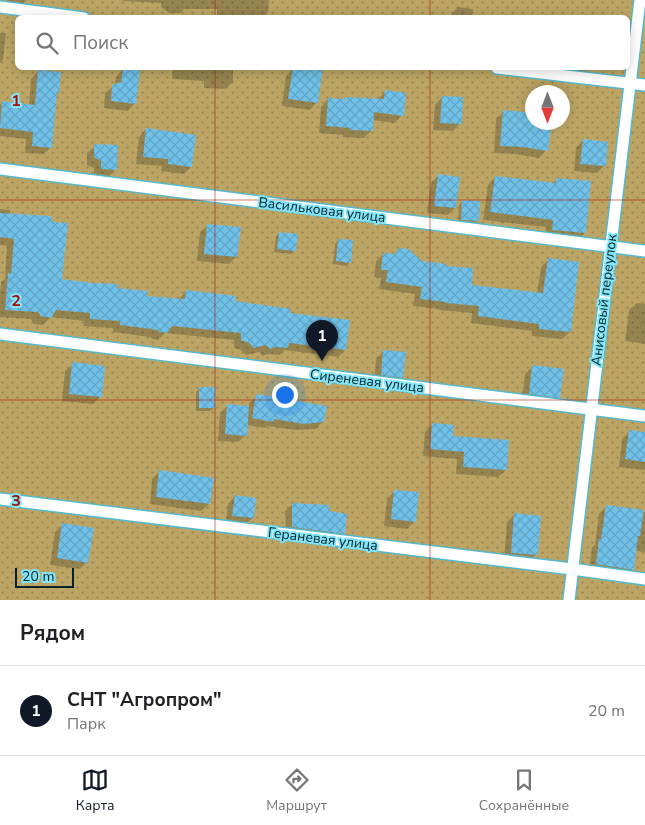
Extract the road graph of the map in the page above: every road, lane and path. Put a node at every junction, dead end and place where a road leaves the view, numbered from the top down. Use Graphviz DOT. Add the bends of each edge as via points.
graph roads {
  1 [pos="640,0"];
  2 [pos="0,7"];
  3 [pos="61,15"];
  4 [pos="514,70"];
  5 [pos="630,84"];
  6 [pos="645,85"];
  7 [pos="0,169"];
  8 [pos="610,247"];
  9 [pos="645,251"];
  10 [pos="0,334"];
  11 [pos="591,410"];
  12 [pos="645,416"];
  13 [pos="0,499"];
  14 [pos="572,569"];
  15 [pos="645,579"];
  16 [pos="569,600"];
  1 -- 5 [label="lane, Анисовый переулок"];
  2 -- 3 [label="lane"];
  4 -- 5 [label="lane"];
  5 -- 6 [label="lane"];
  5 -- 8 [label="lane, Анисовый переулок"];
  7 -- 8 [label="lane, Васильковая улица"];
  8 -- 9 [label="lane, Васильковая улица"];
  8 -- 11 [label="lane, Анисовый переулок"];
  10 -- 11 [label="lane, Сиреневая улица"];
  11 -- 12 [label="lane, Сиреневая улица"];
  11 -- 14 [label="lane, Анисовый переулок"];
  13 -- 14 [label="lane, Гераневая улица"];
  14 -- 15 [label="lane, Гераневая улица"];
  14 -- 16 [label="lane, Анисовый переулок"];
}
